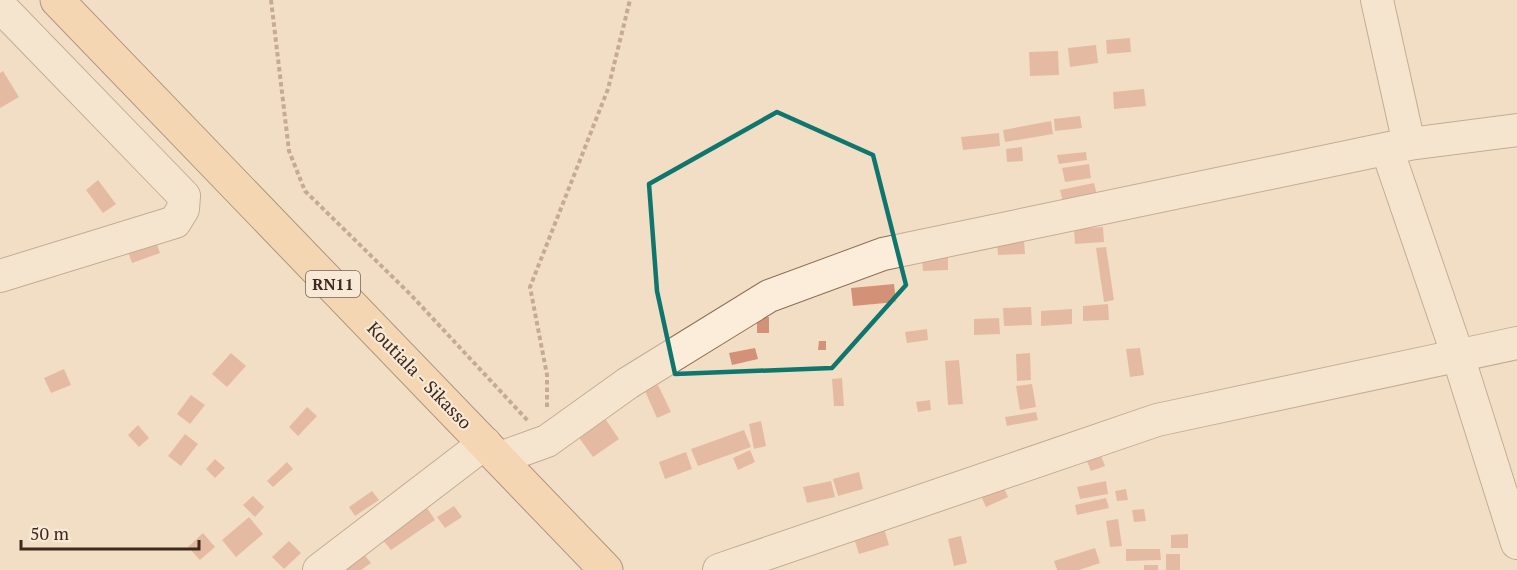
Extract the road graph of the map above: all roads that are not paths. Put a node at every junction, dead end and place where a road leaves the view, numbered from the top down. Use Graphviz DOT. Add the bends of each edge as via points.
graph roads {
  1 [pos="57,0"];
  2 [pos="1377,0"];
  3 [pos="0,6"];
  4 [pos="1517,130"];
  5 [pos="1398,147"];
  6 [pos="0,276"];
  7 [pos="1517,343"];
  8 [pos="1458,356"];
  9 [pos="493,450"];
  10 [pos="1517,543"];
  11 [pos="319,570"];
  12 [pos="606,570"];
  13 [pos="719,570"];
  1 -- 9 [label="main road, Koutiala - Sikasso / RN11"];
  2 -- 5 [label="street"];
  3 -- 6 [label="street" via="184,196 183,209 175,222"];
  4 -- 5 [label="street"];
  5 -- 8 [label="street"];
  5 -- 9 [label="street" via="883,254 769,296 628,383 547,441"];
  7 -- 8 [label="street"];
  8 -- 10 [label="street"];
  8 -- 13 [label="street" via="1157,420"];
  9 -- 11 [label="street"];
  9 -- 12 [label="main road, Koutiala - Sikasso / RN11"];
}
